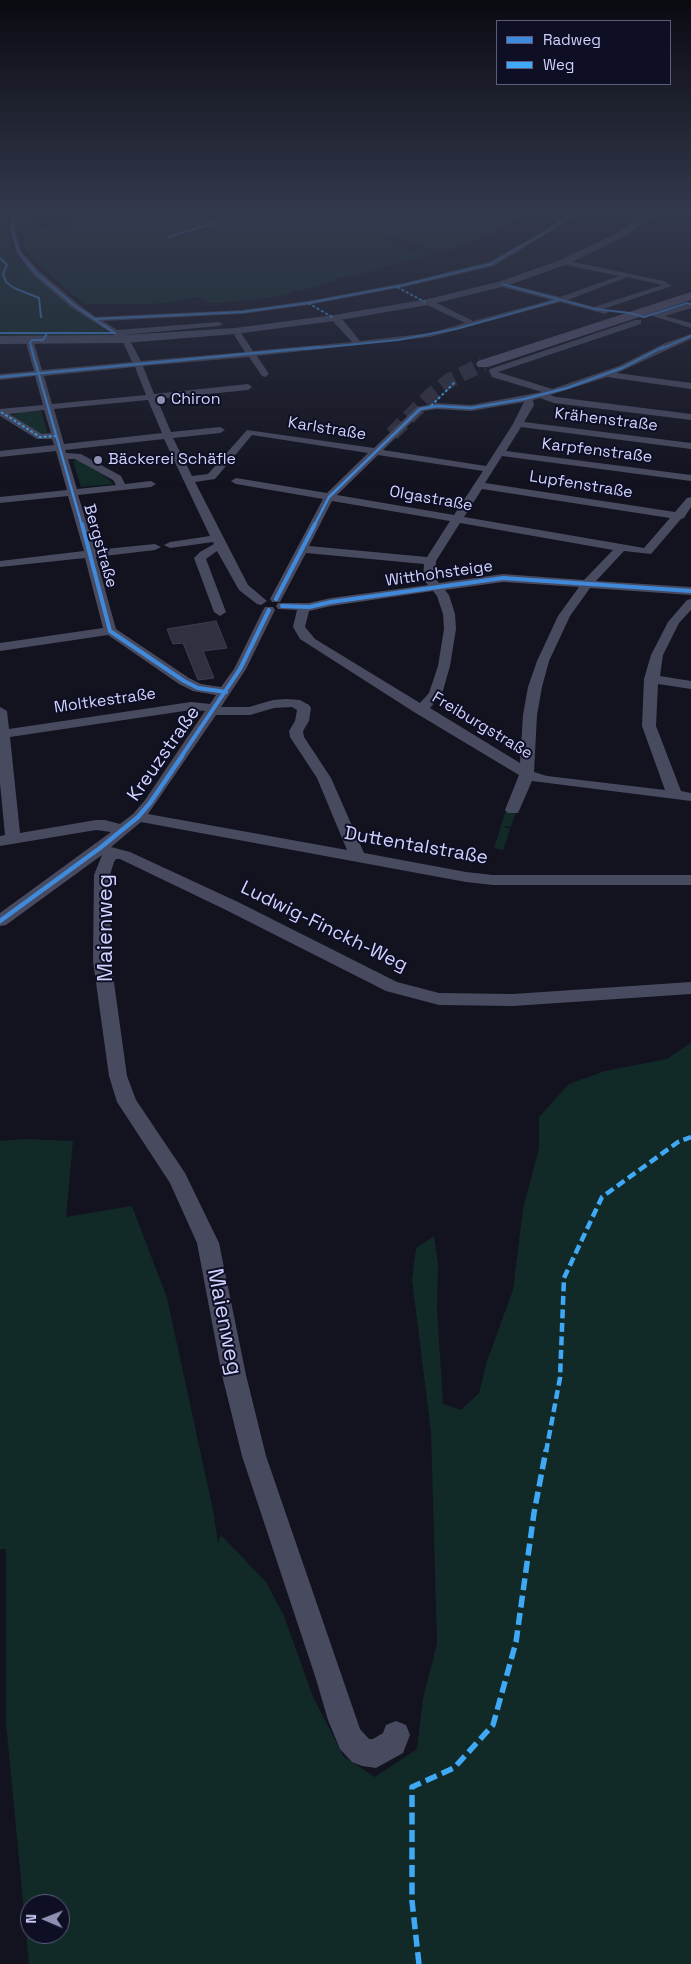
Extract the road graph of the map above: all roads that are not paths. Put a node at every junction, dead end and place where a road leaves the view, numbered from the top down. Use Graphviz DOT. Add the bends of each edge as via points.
graph roads {
  1 [pos="72,304"];
  2 [pos="294,304"];
  3 [pos="418,304"];
  4 [pos="431,304"];
  5 [pos="546,304"];
  6 [pos="574,304"];
  7 [pos="612,304"];
  8 [pos="673,304"];
  9 [pos="691,305"];
  10 [pos="595,309"];
  11 [pos="226,313"];
  12 [pos="656,316"];
  13 [pos="641,317"];
  14 [pos="334,318"];
  15 [pos="624,318"];
  16 [pos="94,319"];
  17 [pos="473,324"];
  18 [pos="691,326"];
  19 [pos="235,329"];
  20 [pos="120,336"];
  21 [pos="691,336"];
  22 [pos="0,340"];
  23 [pos="32,340"];
  24 [pos="358,344"];
  25 [pos="668,345"];
  26 [pos="683,349"];
  27 [pos="251,354"];
  28 [pos="483,364"];
  29 [pos="138,365"];
  30 [pos="39,373"];
  31 [pos="265,374"];
  32 [pos="604,374"];
  33 [pos="0,377"];
  34 [pos="691,386"];
  35 [pos="248,387"];
  36 [pos="554,392"];
  37 [pos="542,395"];
  38 [pos="152,397"];
  39 [pos="524,399"];
  40 [pos="49,408"];
  41 [pos="0,412"];
  42 [pos="691,417"];
  43 [pos="518,424"];
  44 [pos="220,430"];
  45 [pos="167,435"];
  46 [pos="56,436"];
  47 [pos="691,446"];
  48 [pos="60,452"];
  49 [pos="376,452"];
  50 [pos="498,453"];
  51 [pos="0,454"];
  52 [pos="488,469"];
  53 [pos="691,478"];
  54 [pos="190,480"];
  55 [pos="236,481"];
  56 [pos="150,484"];
  57 [pos="478,485"];
  58 [pos="122,487"];
  59 [pos="72,492"];
  60 [pos="329,497"];
  61 [pos="0,500"];
  62 [pos="691,500"];
  63 [pos="680,516"];
  64 [pos="456,520"];
  65 [pos="219,541"];
  66 [pos="170,545"];
  67 [pos="155,547"];
  68 [pos="301,548"];
  69 [pos="620,549"];
  70 [pos="90,554"];
  71 [pos="430,561"];
  72 [pos="0,564"];
  73 [pos="587,584"];
  74 [pos="434,588"];
  75 [pos="691,591"];
  76 [pos="691,603"];
  77 [pos="272,604"];
  78 [pos="304,607"];
  79 [pos="220,612"];
  80 [pos="110,631"];
  81 [pos="0,647"];
  82 [pos="651,678"];
  83 [pos="691,685"];
  84 [pos="226,692"];
  85 [pos="213,709"];
  86 [pos="419,709"];
  87 [pos="0,712"];
  88 [pos="2,733"];
  89 [pos="527,774"];
  90 [pos="676,796"];
  91 [pos="691,796"];
  92 [pos="513,810"];
  93 [pos="138,816"];
  94 [pos="122,830"];
  95 [pos="7,840"];
  96 [pos="106,851"];
  97 [pos="357,856"];
  98 [pos="691,880"];
  99 [pos="0,921"];
  100 [pos="691,988"];
  101 [pos="396,1736"];
  1 -- 16 [label="street"];
  2 -- 11 [label="street"];
  3 -- 14 [label="street"];
  4 -- 17 [label="street"];
  5 -- 17 [label="street"];
  6 -- 10 [label="street"];
  7 -- 10 [label="street"];
  8 -- 13 [label="main road"];
  9 -- 12 [label="street"];
  10 -- 15 [label="street"];
  11 -- 16 [label="street"];
  11 -- 19 [label="street"];
  12 -- 13 [label="street"];
  12 -- 18 [label="street"];
  13 -- 15 [label="main road"];
  13 -- 36 [label="street" via="493,371 495,375"];
  14 -- 19 [label="street"];
  14 -- 24 [label="street"];
  15 -- 28 [label="main road"];
  16 -- 20 [label="street"];
  17 -- 24 [label="street" via="430,335"];
  19 -- 20 [label="street"];
  19 -- 27 [label="street"];
  20 -- 23 [label="street"];
  20 -- 29 [label="street"];
  21 -- 25 [label="street"];
  22 -- 23 [label="street"];
  23 -- 30 [label="street, Bergstraße" via="30,343"];
  24 -- 27 [label="street"];
  25 -- 26 [label="street"];
  25 -- 32 [label="street"];
  27 -- 29 [label="street"];
  27 -- 31 [label="street"];
  29 -- 30 [label="street"];
  29 -- 38 [label="street"];
  30 -- 33 [label="street"];
  30 -- 40 [label="street, Bergstraße"];
  32 -- 34 [label="street"];
  32 -- 36 [label="street"];
  35 -- 38 [label="street"];
  36 -- 37 [label="street"];
  37 -- 39 [label="street"];
  37 -- 42 [label="street" via="554,400"];
  38 -- 40 [label="street"];
  38 -- 45 [label="street"];
  39 -- 43 [label="street" via="529,401 529,405"];
  39 -- 49 [label="street, Kreuzstraße" via="471,408 431,406 417,412"];
  40 -- 41 [label="street"];
  40 -- 46 [label="street, Bergstraße"];
  41 -- 46 [label="street" via="40,437"];
  43 -- 47 [label="street, Krähenstraße"];
  43 -- 50 [label="street"];
  44 -- 45 [label="street"];
  45 -- 48 [label="street"];
  45 -- 54 [label="street"];
  46 -- 48 [label="street, Bergstraße"];
  48 -- 51 [label="street"];
  48 -- 58 [label="street" via="77,456 117,478"];
  48 -- 59 [label="street, Bergstraße"];
  49 -- 52 [label="street, Karlstraße"];
  49 -- 54 [label="street, Karlstraße" via="250,432 211,477"];
  49 -- 60 [label="street, Kreuzstraße"];
  50 -- 52 [label="street"];
  50 -- 53 [label="street, Karpfenstraße"];
  52 -- 57 [label="street"];
  54 -- 65 [label="street"];
  55 -- 60 [label="street, Olgastraße"];
  56 -- 58 [label="street"];
  57 -- 63 [label="street, Lupfenstraße"];
  57 -- 64 [label="street"];
  58 -- 59 [label="street"];
  59 -- 61 [label="street"];
  59 -- 70 [label="street, Bergstraße"];
  60 -- 64 [label="street, Olgastraße"];
  60 -- 68 [label="street, Kreuzstraße"];
  62 -- 63 [label="street"];
  63 -- 69 [label="street, Olgastraße" via="647,552"];
  64 -- 69 [label="street, Olgastraße"];
  64 -- 71 [label="street"];
  65 -- 66 [label="street"];
  65 -- 77 [label="street" via="243,588"];
  65 -- 79 [label="street" via="200,558"];
  67 -- 70 [label="street"];
  68 -- 71 [label="street"];
  68 -- 77 [label="street, Kreuzstraße"];
  69 -- 73 [label="street"];
  70 -- 72 [label="street"];
  70 -- 80 [label="street, Bergstraße"];
  71 -- 74 [label="street" via="429,579"];
  73 -- 74 [label="street, Witthohsteige" via="503,578"];
  73 -- 75 [label="street, Witthohsteige"];
  73 -- 89 [label="street" via="564,616 543,661 530,715"];
  74 -- 78 [label="street, Witthohsteige"];
  74 -- 86 [label="street" via="443,595 449,614 448,652 435,694"];
  76 -- 82 [label="street" via="674,622 657,655"];
  77 -- 78 [label="street, Witthohsteige"];
  77 -- 84 [label="street, Kreuzstraße"];
  78 -- 86 [label="street, Freiburgstraße" via="299,627 304,636"];
  80 -- 81 [label="street"];
  80 -- 84 [label="street" via="184,681 198,688"];
  82 -- 83 [label="street"];
  82 -- 90 [label="street" via="649,726"];
  84 -- 85 [label="street, Kreuzstraße"];
  85 -- 88 [label="street, Moltkestraße" via="191,706"];
  85 -- 93 [label="street, Kreuzstraße"];
  85 -- 97 [label="street, Moltkestraße" via="250,711 286,703 304,708 296,730 297,738 324,778"];
  86 -- 89 [label="street, Freiburgstraße"];
  87 -- 88 [label="street"];
  88 -- 95 [label="street"];
  89 -- 90 [label="street, Freiburgstraße" via="547,780"];
  89 -- 92 [label="street"];
  90 -- 91 [label="street, Freiburgstraße"];
  93 -- 94 [label="street, Kreuzstraße"];
  93 -- 97 [label="street, Duttentalstraße"];
  94 -- 95 [label="street" via="105,824"];
  94 -- 96 [label="street, Kreuzstraße"];
  96 -- 99 [label="street, Kreuzstraße"];
  96 -- 100 [label="street, Ludwig-Finckh-Weg" via="124,855 232,906 392,987 439,999 513,1000"];
  96 -- 101 [label="street, Maienweg" via="102,875 102,961 118,1076 127,1102 178,1179 208,1243 254,1456 344,1726 362,1752 376,1754 393,1743"];
  97 -- 98 [label="street, Duttentalstraße" via="488,880"];
}
